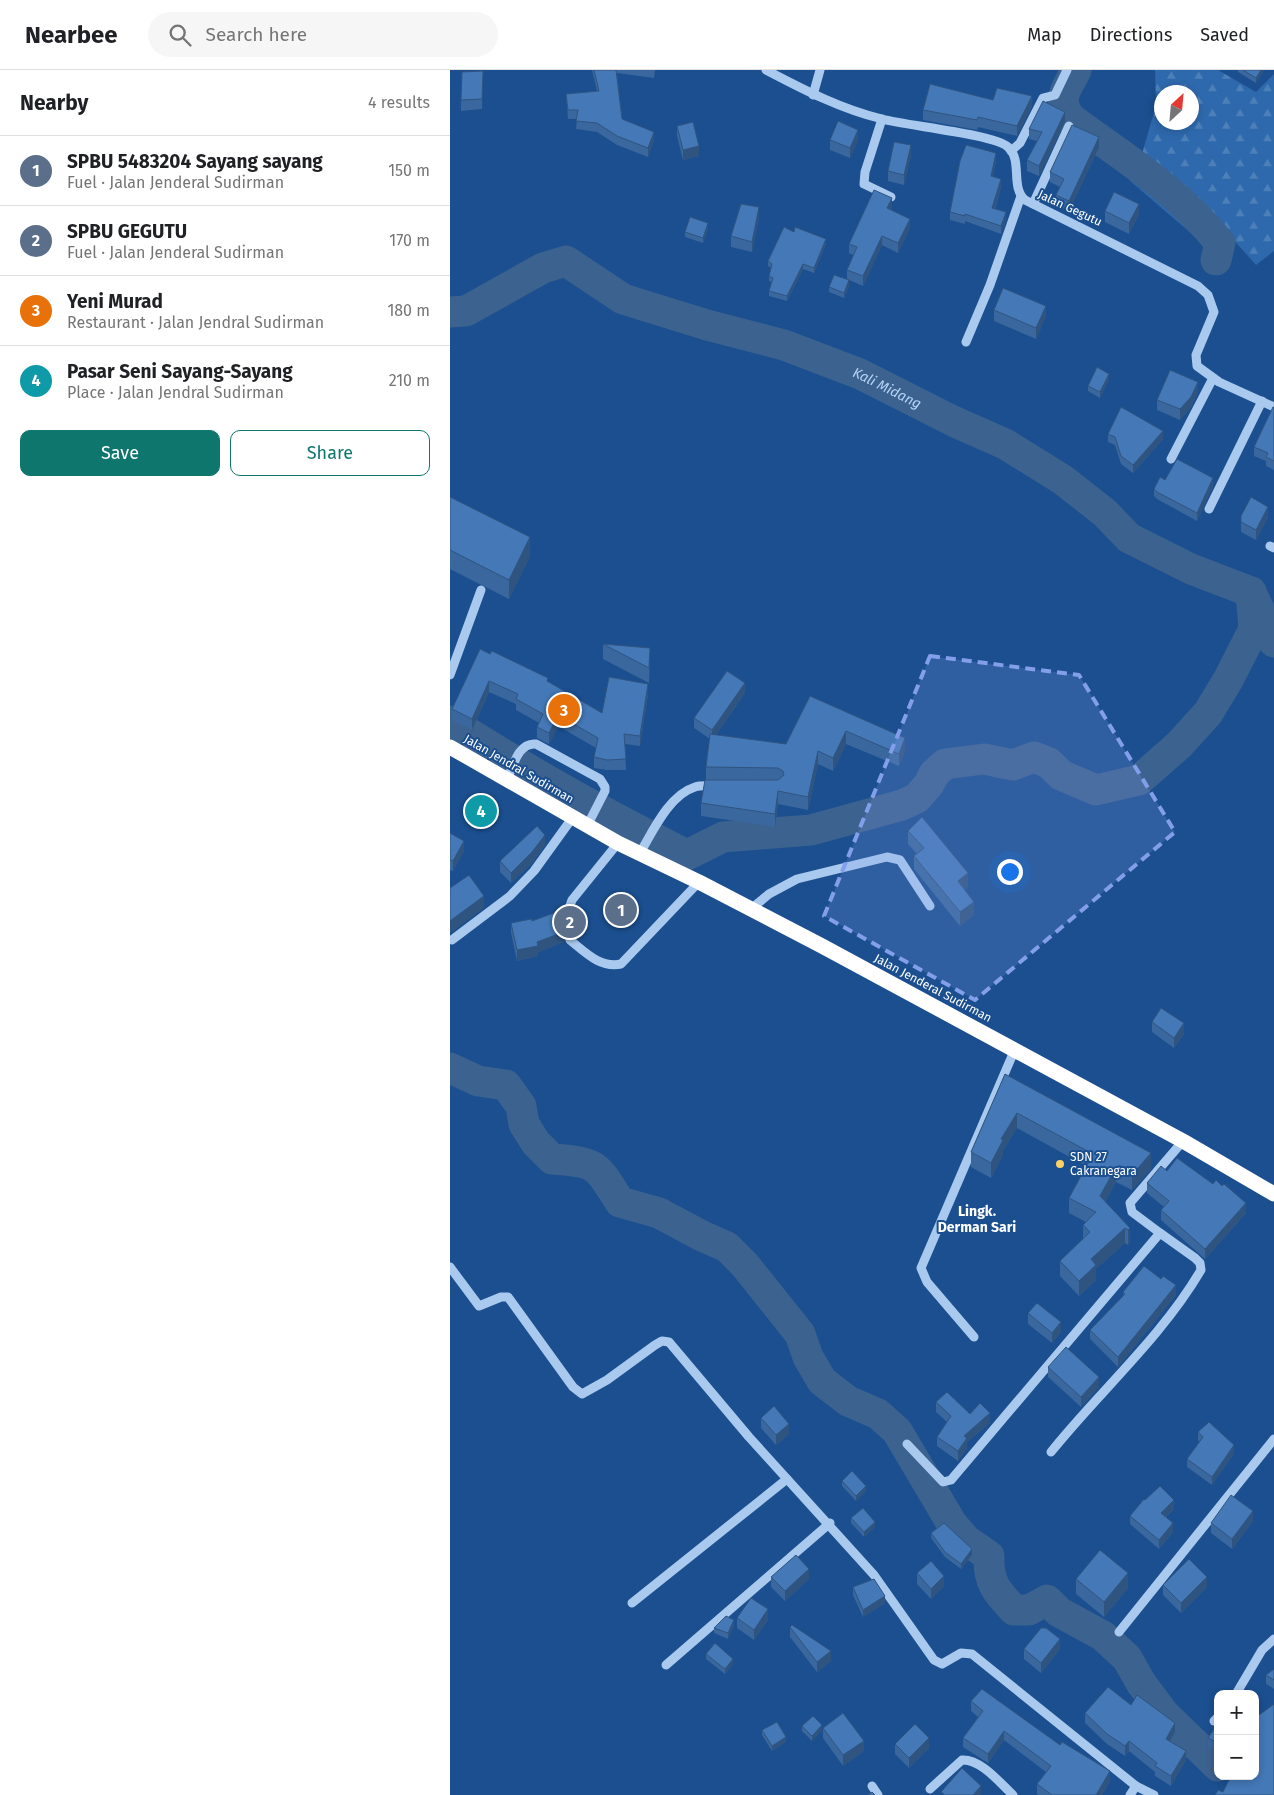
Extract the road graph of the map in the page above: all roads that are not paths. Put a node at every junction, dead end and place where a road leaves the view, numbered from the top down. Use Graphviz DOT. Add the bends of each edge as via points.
graph roads {
  1 [pos="766,70"];
  2 [pos="820,70"];
  3 [pos="1067,70"];
  4 [pos="812,95"];
  5 [pos="882,119"];
  6 [pos="1068,126"];
  7 [pos="1011,151"];
  8 [pos="1021,196"];
  9 [pos="891,197"];
  10 [pos="1033,204"];
  11 [pos="966,342"];
  12 [pos="1213,378"];
  13 [pos="1262,402"];
  14 [pos="1274,407"];
  15 [pos="1171,460"];
  16 [pos="1209,509"];
  17 [pos="481,590"];
  18 [pos="450,675"];
  19 [pos="450,747"];
  20 [pos="510,774"];
  21 [pos="724,786"];
  22 [pos="573,817"];
  23 [pos="591,819"];
  24 [pos="618,843"];
  25 [pos="644,847"];
  26 [pos="700,882"];
  27 [pos="930,906"];
  28 [pos="751,909"];
  29 [pos="565,920"];
  30 [pos="452,940"];
  31 [pos="570,940"];
  32 [pos="1015,1049"];
  33 [pos="1184,1141"];
  34 [pos="1274,1194"];
  35 [pos="1160,1232"];
  36 [pos="450,1267"];
  37 [pos="974,1337"];
  38 [pos="1274,1439"];
  39 [pos="907,1444"];
  40 [pos="1051,1452"];
  41 [pos="787,1478"];
  42 [pos="830,1523"];
  43 [pos="632,1603"];
  44 [pos="1120,1632"];
  45 [pos="1274,1639"];
  46 [pos="666,1665"];
  47 [pos="1238,1690"];
  48 [pos="872,1786"];
  49 [pos="1136,1786"];
  50 [pos="930,1789"];
  51 [pos="878,1795"];
  52 [pos="1013,1795"];
  53 [pos="1130,1795"];
  54 [pos="1154,1795"];
  1 -- 4 [label="street"];
  2 -- 4 [label="street"];
  3 -- 7 [label="street" via="1055,95 1043,98 1020,143"];
  4 -- 5 [label="street"];
  5 -- 7 [label="street" via="987,138"];
  5 -- 9 [label="street" via="864,184"];
  6 -- 10 [label="street"];
  7 -- 8 [label="street, Jalan Gegutu"];
  8 -- 10 [label="street, Jalan Gegutu"];
  8 -- 11 [label="street"];
  10 -- 12 [label="street, Jalan Gegutu" via="1182,278 1208,295 1214,312 1195,361"];
  12 -- 13 [label="street, Jalan Gegutu"];
  12 -- 15 [label="street"];
  13 -- 14 [label="street, Jalan Gegutu"];
  13 -- 16 [label="street"];
  17 -- 18 [label="street"];
  19 -- 20 [label="highway, Jalan Jendral Sudirman"];
  20 -- 22 [label="highway, Jalan Jendral Sudirman"];
  20 -- 23 [label="street" via="524,746 536,744 592,775 603,783 605,791"];
  21 -- 25 [label="street" via="696,786 685,791 674,801"];
  22 -- 23 [label="highway, Jalan Jenderal Sudirman"];
  22 -- 30 [label="street" via="534,871 510,896"];
  23 -- 24 [label="highway, Jalan Jenderal Sudirman"];
  24 -- 25 [label="highway, Jalan Jenderal Sudirman"];
  24 -- 29 [label="street" via="572,900"];
  25 -- 26 [label="highway, Jalan Jenderal Sudirman"];
  26 -- 28 [label="highway, Jalan Jenderal Sudirman"];
  26 -- 31 [label="street" via="621,964 611,966 597,961"];
  27 -- 28 [label="street" via="900,860 887,857 797,879 769,894"];
  28 -- 32 [label="highway, Jalan Jenderal Sudirman"];
  32 -- 33 [label="highway, Jalan Jenderal Sudirman"];
  32 -- 37 [label="street" via="921,1268 927,1282"];
  33 -- 34 [label="highway, Jalan Jenderal Sudirman"];
  33 -- 35 [label="street" via="1130,1203 1132,1212"];
  35 -- 39 [label="street" via="951,1480 943,1482"];
  35 -- 40 [label="street" via="1195,1258 1201,1270 1145,1346"];
  36 -- 41 [label="street" via="479,1306 508,1297 573,1387 582,1394 655,1345 669,1342"];
  38 -- 44 [label="street"];
  41 -- 42 [label="street"];
  41 -- 43 [label="street"];
  42 -- 46 [label="street"];
  42 -- 49 [label="street" via="874,1575 934,1660 942,1664 961,1653 972,1654"];
  45 -- 47 [label="street" via="1262,1650"];
  48 -- 51 [label="street"];
  49 -- 53 [label="street"];
  49 -- 54 [label="street"];
  50 -- 52 [label="street" via="962,1760 966,1760 978,1764"];
}
